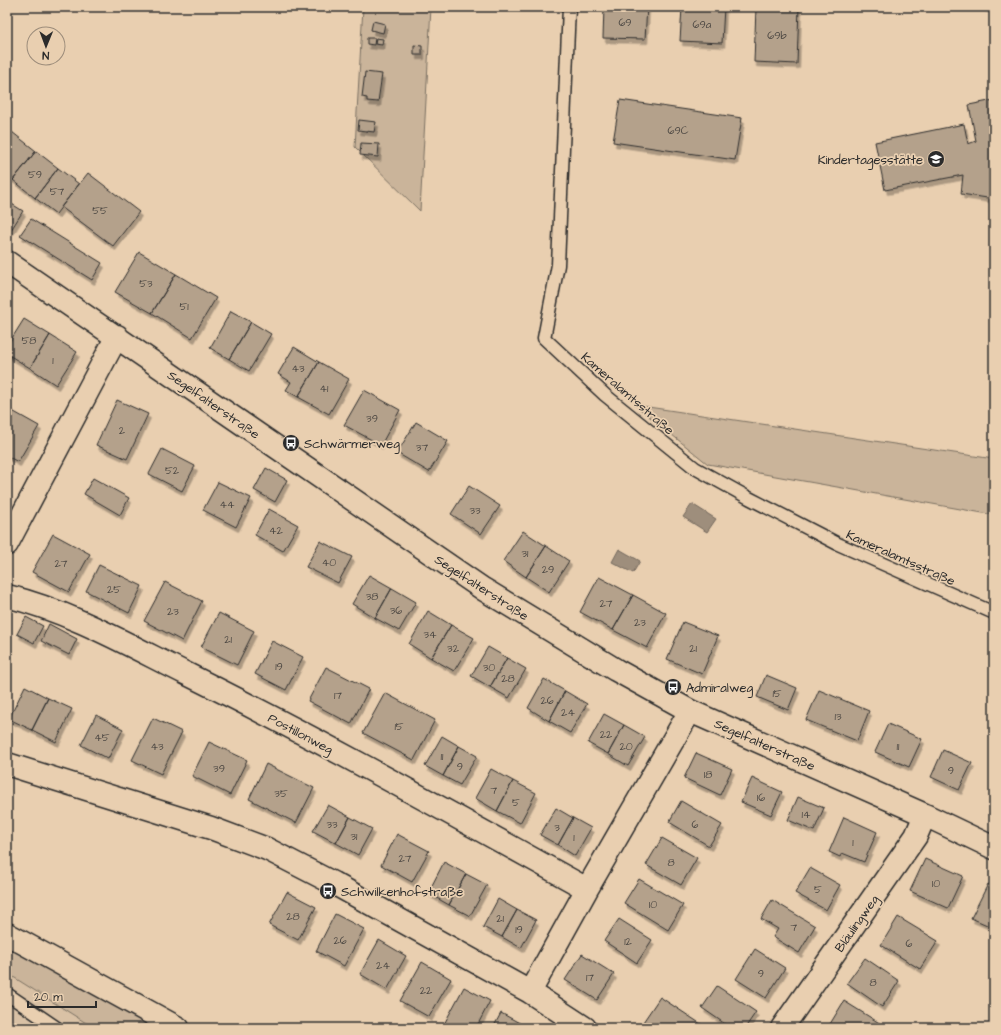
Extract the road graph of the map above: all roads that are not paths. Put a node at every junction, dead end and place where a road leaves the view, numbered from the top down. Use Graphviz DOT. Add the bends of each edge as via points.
graph roads {
  1 [pos="569,7"];
  2 [pos="7,262"];
  3 [pos="117,336"];
  4 [pos="7,544"];
  5 [pos="7,596"];
  6 [pos="994,614"];
  7 [pos="690,711"];
  8 [pos="7,764"];
  9 [pos="925,815"];
  10 [pos="994,848"];
  11 [pos="587,889"];
  12 [pos="7,934"];
  13 [pos="530,992"];
  14 [pos="7,994"];
  15 [pos="57,1028"];
  16 [pos="178,1028"];
  17 [pos="585,1028"];
  18 [pos="782,1028"];
  1 -- 6 [label="lane, Kameralamtsstraße" via="558,266 544,338 605,395 695,468 838,544"];
  2 -- 3 [label="street, Segelfalterstraße"];
  3 -- 4 [label="street"];
  3 -- 7 [label="street, Segelfalterstraße" via="483,589"];
  5 -- 11 [label="street, Postillonweg" via="67,615 215,688 409,790"];
  7 -- 9 [label="street, Segelfalterstraße"];
  7 -- 11 [label="street"];
  8 -- 13 [label="street" via="211,828 267,849"];
  9 -- 10 [label="street, Segelfalterstraße"];
  9 -- 18 [label="street, Bläulingweg" via="916,836"];
  11 -- 13 [label="street"];
  12 -- 16 [label="street"];
  13 -- 17 [label="street"];
  14 -- 15 [label="lane"];
}
